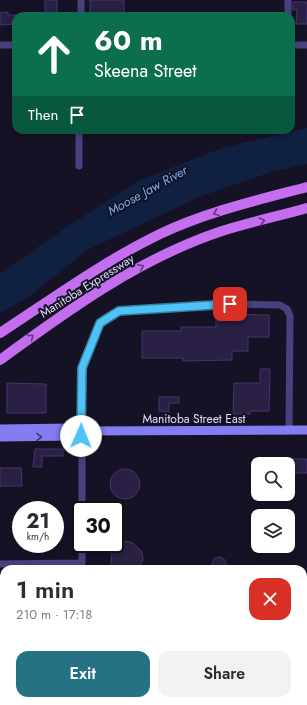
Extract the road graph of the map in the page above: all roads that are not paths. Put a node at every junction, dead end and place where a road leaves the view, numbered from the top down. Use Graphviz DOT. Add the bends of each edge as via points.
graph roads {
  1 [pos="81,0"];
  2 [pos="288,0"];
  3 [pos="81,12"];
  4 [pos="288,12"];
  5 [pos="0,45"];
  6 [pos="12,45"];
  7 [pos="295,45"];
  8 [pos="307,45"];
  9 [pos="79,134"];
  10 [pos="79,166"];
  11 [pos="307,187"];
  12 [pos="307,208"];
  13 [pos="0,333"];
  14 [pos="0,360"];
  15 [pos="0,429"];
  16 [pos="289,430"];
  17 [pos="307,430"];
  18 [pos="81,434"];
  19 [pos="0,437"];
  20 [pos="82,501"];
  21 [pos="82,553"];
  22 [pos="0,564"];
  1 -- 3 [label="street"];
  2 -- 4 [label="street"];
  5 -- 6 [label="street"];
  7 -- 8 [label="street"];
  9 -- 10 [label="street"];
  11 -- 13 [label="main road, Manitoba Expressway, one-way" via="218,212 160,234 101,267"];
  14 -- 12 [label="main road, Manitoba Expressway, one-way" via="118,279 168,253 222,231"];
  15 -- 18 [label="street, Manitoba Street East" via="74,428"];
  16 -- 17 [label="street, Manitoba Street East"];
  16 -- 18 [label="street, Manitoba Street East"];
  16 -- 18 [label="street" via="290,316 287,309 280,305 230,304 119,311 100,323 82,368"];
  19 -- 18 [label="street, Manitoba Street East, one-way"];
  18 -- 20 [label="street"];
  21 -- 22 [label="street" via="82,563"];
}
